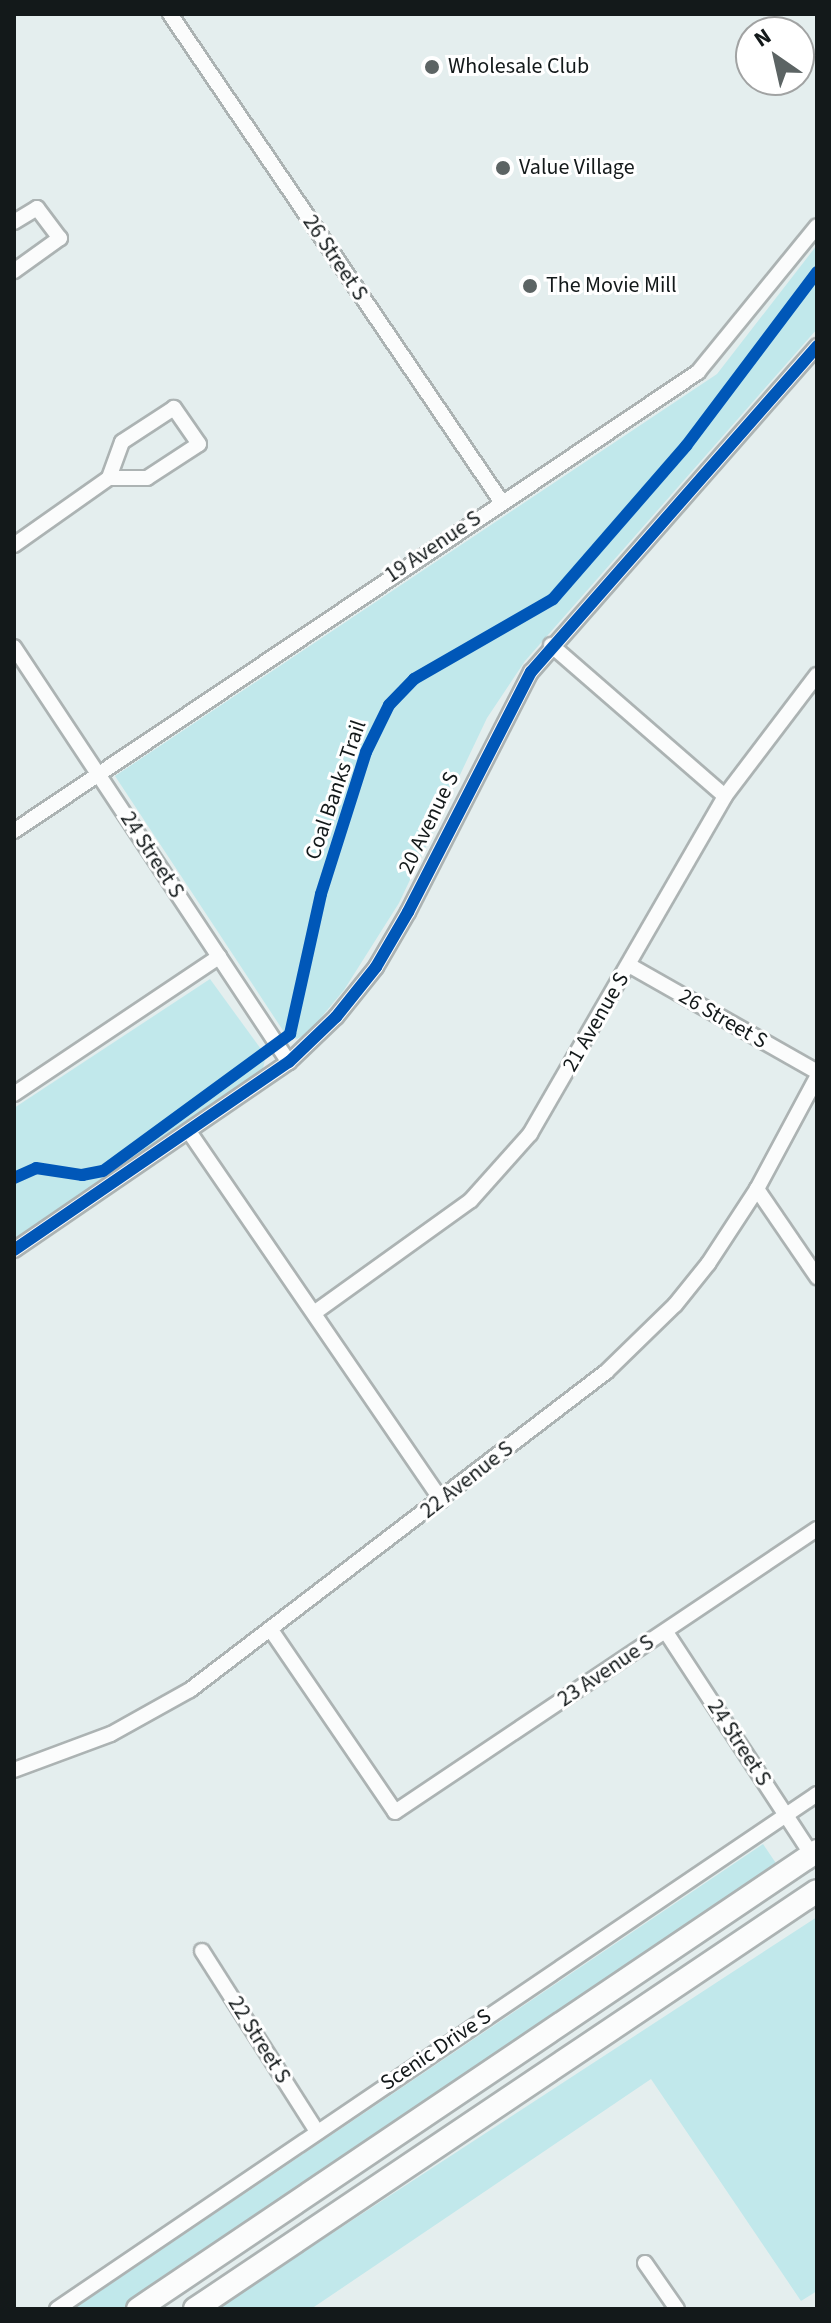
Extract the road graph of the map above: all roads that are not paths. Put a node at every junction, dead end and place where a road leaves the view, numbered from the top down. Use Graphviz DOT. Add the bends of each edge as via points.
graph roads {
  1 [pos="170,14"];
  2 [pos="14,222"];
  3 [pos="817,226"];
  4 [pos="14,271"];
  5 [pos="817,346"];
  6 [pos="109,478"];
  7 [pos="501,501"];
  8 [pos="14,545"];
  9 [pos="551,645"];
  10 [pos="14,647"];
  11 [pos="817,675"];
  12 [pos="98,774"];
  13 [pos="725,796"];
  14 [pos="14,831"];
  15 [pos="219,957"];
  16 [pos="629,965"];
  17 [pos="289,1062"];
  18 [pos="817,1074"];
  19 [pos="14,1094"];
  20 [pos="190,1133"];
  21 [pos="757,1189"];
  22 [pos="14,1250"];
  23 [pos="817,1277"];
  24 [pos="314,1313"];
  25 [pos="441,1500"];
  26 [pos="817,1529"];
  27 [pos="271,1630"];
  28 [pos="666,1632"];
  29 [pos="14,1770"];
  30 [pos="817,1794"];
  31 [pos="786,1815"];
  32 [pos="814,1853"];
  33 [pos="817,1891"];
  34 [pos="202,1951"];
  35 [pos="316,2130"];
  36 [pos="645,2263"];
  37 [pos="57,2309"];
  38 [pos="138,2309"];
  39 [pos="195,2309"];
  40 [pos="677,2309"];
  1 -- 7 [label="street, 26 Street S"];
  2 -- 4 [label="street" via="37,208 60,238"];
  3 -- 7 [label="street, 19 Avenue S" via="698,372"];
  5 -- 9 [label="street, 20 Avenue S"];
  6 -- 6 [label="street" via="147,478 199,444 174,408 122,442"];
  6 -- 8 [label="street"];
  7 -- 12 [label="street, 19 Avenue S"];
  9 -- 13 [label="street"];
  9 -- 17 [label="street, 20 Avenue S" via="512,701 376,967 336,1017"];
  10 -- 12 [label="street, 24 Street S"];
  11 -- 13 [label="street, 21 Avenue S"];
  12 -- 14 [label="street, 19 Avenue S"];
  12 -- 15 [label="street, 24 Street S"];
  13 -- 16 [label="street, 21 Avenue S"];
  15 -- 17 [label="street, 24 Street S"];
  15 -- 19 [label="street"];
  16 -- 18 [label="street, 26 Street S"];
  16 -- 24 [label="street, 21 Avenue S" via="530,1134 471,1200"];
  17 -- 20 [label="street, 20 Avenue S"];
  18 -- 21 [label="street, 22 Avenue S"];
  20 -- 22 [label="street, 20 Avenue S"];
  20 -- 24 [label="street"];
  21 -- 23 [label="street"];
  21 -- 25 [label="street, 22 Avenue S" via="708,1264 638,1343"];
  24 -- 25 [label="street"];
  25 -- 27 [label="street, 22 Avenue S"];
  26 -- 28 [label="street, 23 Avenue S"];
  27 -- 28 [label="street, 23 Avenue S" via="395,1812"];
  27 -- 29 [label="street, 22 Avenue S" via="190,1690 111,1734"];
  28 -- 31 [label="street, 24 Street S"];
  30 -- 31 [label="street, Scenic Drive S"];
  31 -- 32 [label="street, 24 Street S"];
  31 -- 35 [label="street, Scenic Drive S"];
  32 -- 38 [label="main road"];
  33 -- 39 [label="main road"];
  34 -- 35 [label="street, 22 Street S"];
  35 -- 37 [label="street, Scenic Drive S"];
  36 -- 40 [label="street"];
}
